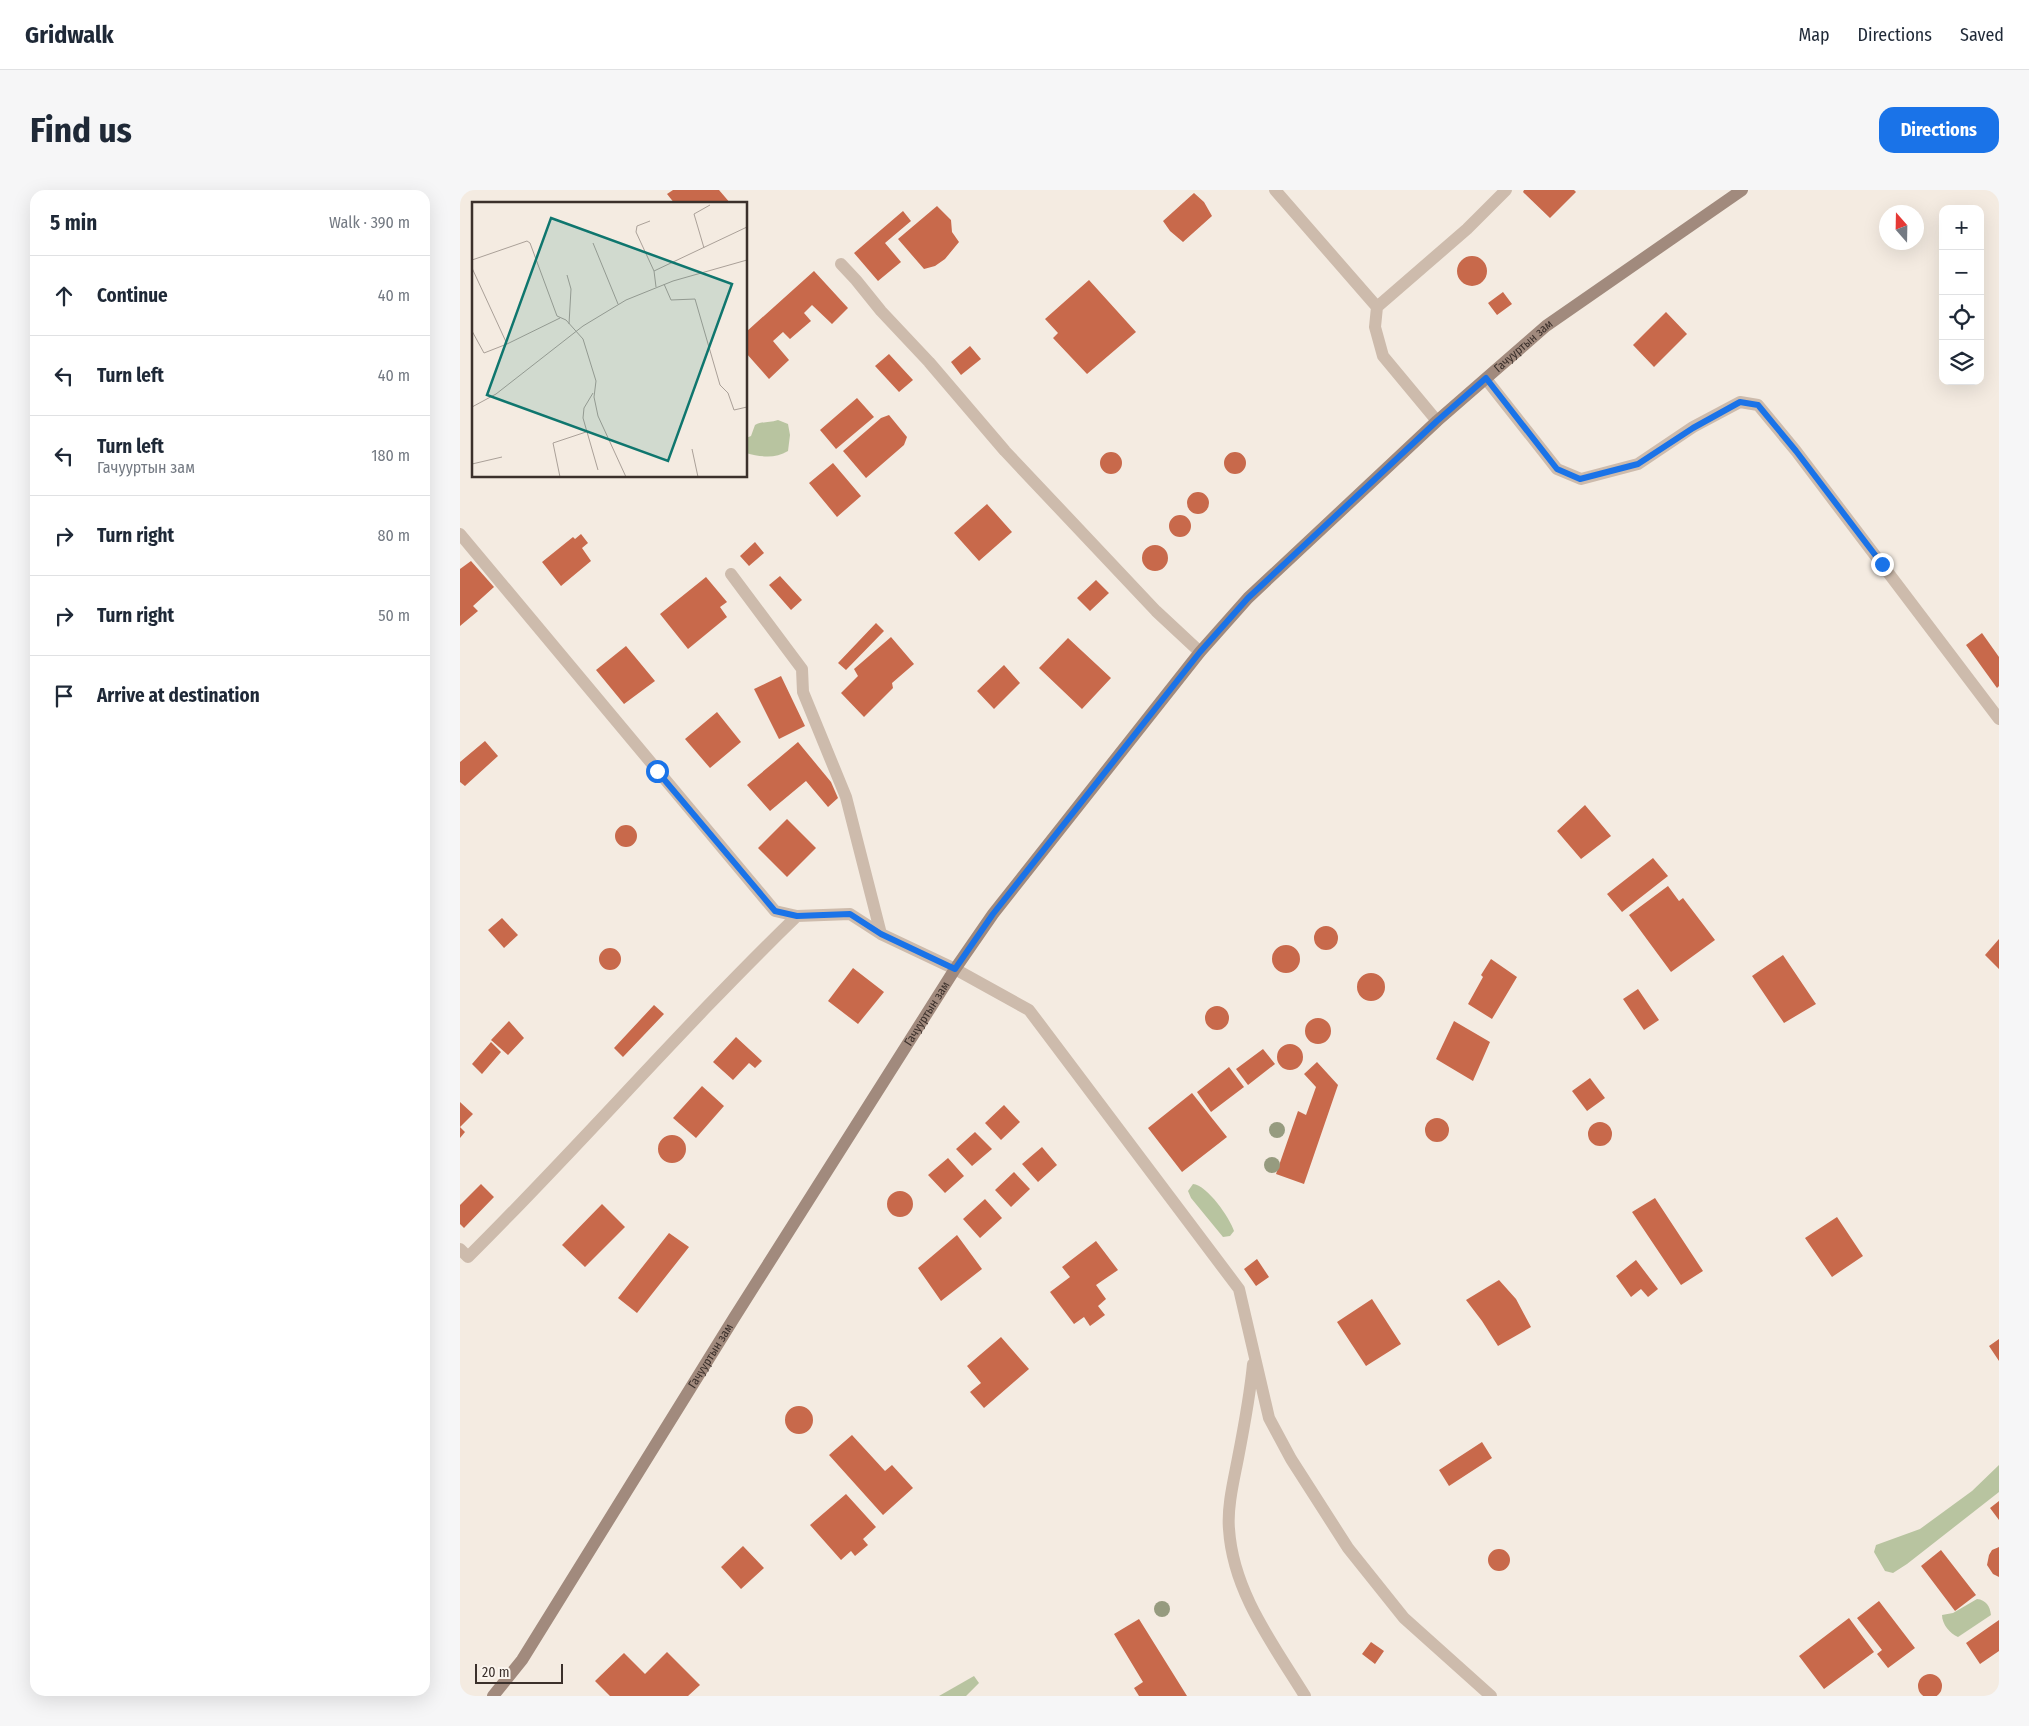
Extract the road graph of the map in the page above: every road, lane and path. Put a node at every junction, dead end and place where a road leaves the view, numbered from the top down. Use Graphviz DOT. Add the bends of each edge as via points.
graph roads {
  1 [pos="1275,190"];
  2 [pos="1506,190"];
  3 [pos="1742,190"];
  4 [pos="841,264"];
  5 [pos="1377,307"];
  6 [pos="1486,378"];
  7 [pos="1437,421"];
  8 [pos="460,534"];
  9 [pos="731,574"];
  10 [pos="1200,652"];
  11 [pos="1999,719"];
  12 [pos="797,916"];
  13 [pos="881,934"];
  14 [pos="955,969"];
  15 [pos="463,1257"];
  16 [pos="1254,1356"];
  17 [pos="493,1696"];
  18 [pos="1305,1696"];
  19 [pos="1491,1696"];
  1 -- 5 [label="street"];
  2 -- 5 [label="street" via="1467,229"];
  3 -- 6 [label="main road, Гачууртын зам" via="1546,326"];
  4 -- 10 [label="street" via="1005,451 1156,611"];
  5 -- 7 [label="street" via="1375,327 1383,356"];
  6 -- 7 [label="main road, Гачууртын зам"];
  6 -- 11 [label="street" via="1557,469 1580,479 1638,464 1740,402 1758,405"];
  7 -- 10 [label="main road, Гачууртын зам" via="1248,598"];
  8 -- 12 [label="street" via="775,911"];
  9 -- 13 [label="street" via="802,669 803,692 846,797"];
  10 -- 14 [label="main road, Гачууртын зам" via="993,914"];
  12 -- 13 [label="street" via="850,914"];
  12 -- 15 [label="street" via="744,967 536,1189"];
  13 -- 14 [label="street"];
  14 -- 16 [label="street" via="1029,1010 1239,1288"];
  14 -- 17 [label="main road, Гачууртын зам" via="522,1660"];
  16 -- 18 [label="street" via="1228,1528 1235,1568 1249,1604"];
  16 -- 19 [label="street" via="1269,1418 1290,1459 1348,1548 1404,1618"];
}
